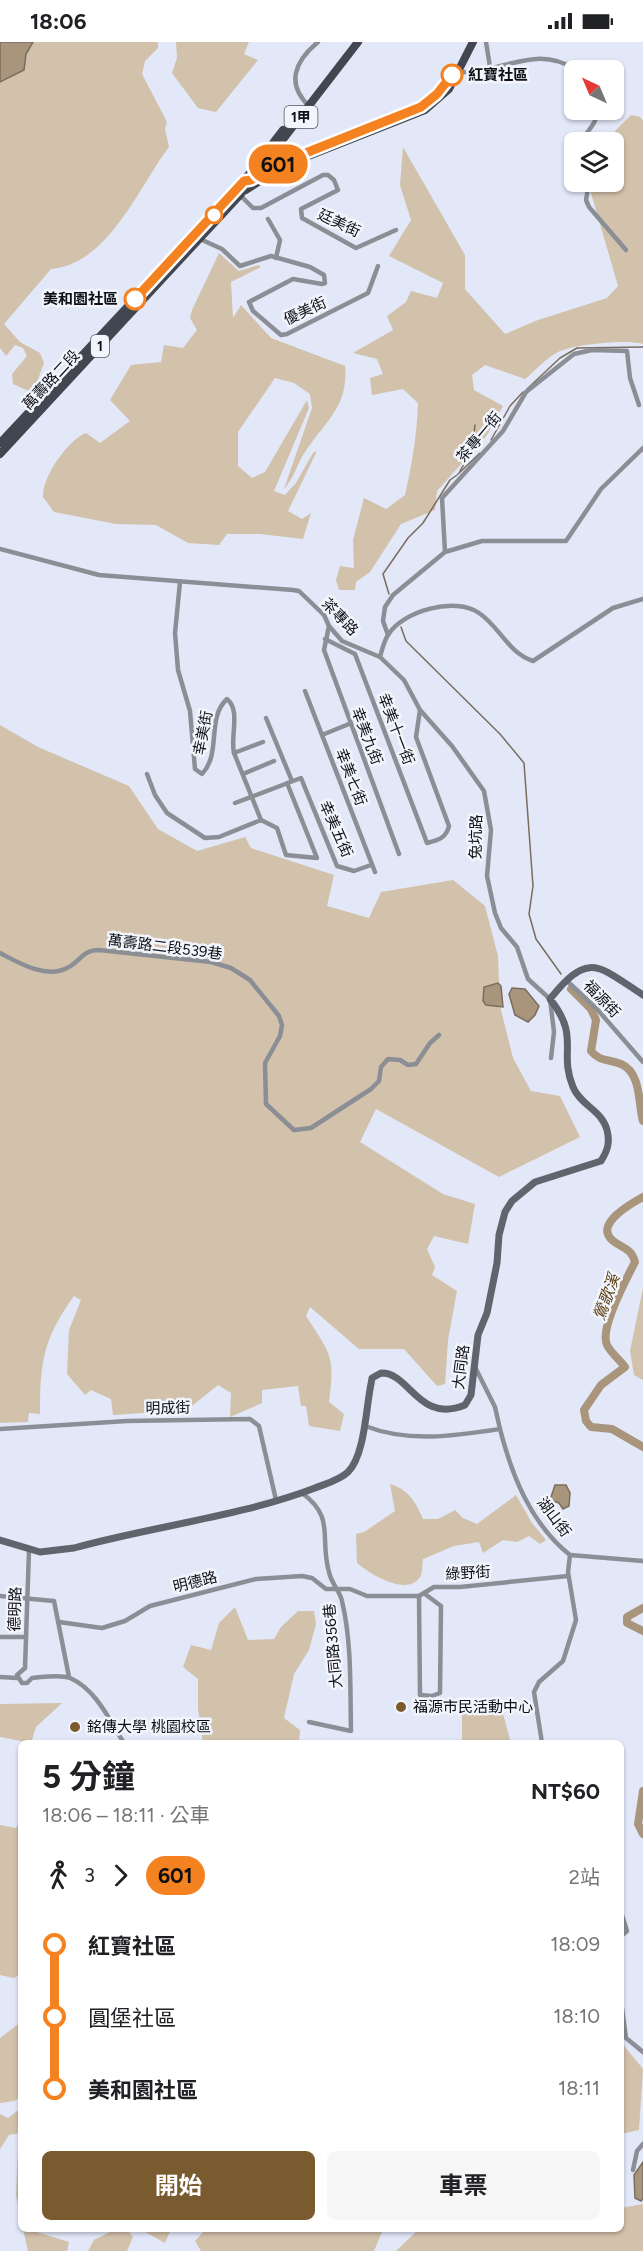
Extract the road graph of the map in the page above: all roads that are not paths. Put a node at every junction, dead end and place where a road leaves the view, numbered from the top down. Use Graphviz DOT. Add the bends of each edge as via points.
graph roads {
  1 [pos="318,42"];
  2 [pos="353,42"];
  3 [pos="358,42"];
  4 [pos="468,42"];
  5 [pos="473,42"];
  6 [pos="486,42"];
  7 [pos="536,51"];
  8 [pos="516,55"];
  9 [pos="564,61"];
  10 [pos="490,67"];
  11 [pos="457,72"];
  12 [pos="308,105"];
  13 [pos="267,159"];
  14 [pos="275,166"];
  15 [pos="248,180"];
  16 [pos="587,192"];
  17 [pos="239,193"];
  18 [pos="268,219"];
  19 [pos="396,230"];
  20 [pos="200,239"];
  21 [pos="626,250"];
  22 [pos="276,258"];
  23 [pos="378,267"];
  24 [pos="639,405"];
  25 [pos="0,442"];
  26 [pos="643,448"];
  27 [pos="0,454"];
  28 [pos="0,549"];
  29 [pos="445,552"];
  30 [pos="180,582"];
  31 [pos="643,599"];
  32 [pos="329,626"];
  33 [pos="388,635"];
  34 [pos="325,639"];
  35 [pos="380,657"];
  36 [pos="305,691"];
  37 [pos="420,710"];
  38 [pos="266,718"];
  39 [pos="349,724"];
  40 [pos="322,735"];
  41 [pos="263,742"];
  42 [pos="234,753"];
  43 [pos="274,761"];
  44 [pos="147,774"];
  45 [pos="243,774"];
  46 [pos="290,782"];
  47 [pos="252,796"];
  48 [pos="235,803"];
  49 [pos="261,819"];
  50 [pos="399,854"];
  51 [pos="371,865"];
  52 [pos="375,872"];
  53 [pos="0,953"];
  54 [pos="566,980"];
  55 [pos="643,995"];
  56 [pos="550,999"];
  57 [pos="439,1035"];
  58 [pos="551,1058"];
  59 [pos="643,1062"];
  60 [pos="474,1365"];
  61 [pos="365,1425"];
  62 [pos="0,1429"];
  63 [pos="500,1429"];
  64 [pos="301,1493"];
  65 [pos="276,1500"];
  66 [pos="0,1540"];
  67 [pos="29,1550"];
  68 [pos="570,1555"];
  69 [pos="643,1561"];
  70 [pos="568,1576"];
  71 [pos="338,1589"];
  72 [pos="422,1595"];
  73 [pos="0,1596"];
  74 [pos="27,1598"];
  75 [pos="59,1622"];
  76 [pos="0,1637"];
  77 [pos="26,1637"];
  78 [pos="25,1668"];
  79 [pos="0,1677"];
  80 [pos="69,1677"];
  81 [pos="17,1678"];
  82 [pos="32,1678"];
  83 [pos="309,1722"];
  84 [pos="122,1740"];
  85 [pos="542,1740"];
  86 [pos="624,2022"];
  87 [pos="643,2052"];
  88 [pos="643,2144"];
  89 [pos="633,2170"];
  1 -- 12 [label="street" via="294,77 296,90"];
  2 -- 12 [label="main road, 1甲"];
  3 -- 12 [label="main road, 1甲"];
  4 -- 11 [label="main road, 1"];
  5 -- 11 [label="main road, 1"];
  6 -- 10 [label="street"];
  7 -- 9 [label="street"];
  8 -- 10 [label="street"];
  10 -- 11 [label="street"];
  11 -- 14 [label="main road, 1" via="421,107"];
  11 -- 17 [label="main road, 1" via="449,89 425,110 283,166"];
  12 -- 13 [label="main road, 1甲"];
  12 -- 15 [label="main road, 1甲"];
  13 -- 14 [label="main road"];
  13 -- 15 [label="main road, 1甲"];
  14 -- 15 [label="main road, 1"];
  15 -- 17 [label="main road, 萬壽路二段 / 1"];
  16 -- 21 [label="street" via="589,207"];
  17 -- 19 [label="street, 廷美街" via="253,208 261,208 328,175 338,190 301,209 302,218 358,248"];
  17 -- 20 [label="main road, 萬壽路二段 / 1"];
  17 -- 25 [label="main road, 萬壽路二段 / 1"];
  18 -- 22 [label="street" via="280,240"];
  20 -- 22 [label="street, 優美街" via="222,249 242,267 271,256"];
  20 -- 27 [label="main road, 萬壽路二段 / 1"];
  22 -- 23 [label="street, 優美街" via="310,267 326,279 318,285 293,279 249,302 253,311 281,334 368,293"];
  24 -- 29 [label="street, 茶專一街" via="627,351 574,354 526,392 503,432 442,498"];
  26 -- 29 [label="street" via="601,489 566,541 482,541"];
  28 -- 30 [label="street, 茶專路" via="99,575"];
  29 -- 33 [label="street" via="393,595 385,607 383,621"];
  30 -- 32 [label="street, 茶專路" via="298,591 324,615"];
  30 -- 42 [label="street, 幸美街" via="175,633 178,670 190,711 195,769 202,774 210,764 220,708 227,699 234,714"];
  31 -- 33 [label="street" via="620,604 534,661 521,657 478,612 469,608 420,611 401,621"];
  32 -- 34 [label="street, 幸美九街"];
  32 -- 35 [label="street, 茶專路" via="347,644"];
  33 -- 35 [label="street"];
  34 -- 37 [label="street, 幸美十一街" via="355,654 427,843 438,841 447,834 449,826 416,737"];
  34 -- 39 [label="street, 幸美九街" via="324,650"];
  35 -- 37 [label="street, 兔坑路" via="404,680"];
  36 -- 40 [label="street, 幸美七街"];
  37 -- 56 [label="street, 兔坑路" via="484,791 491,830 487,876 495,913 501,928 517,946 528,979"];
  38 -- 46 [label="street"];
  39 -- 40 [label="street"];
  39 -- 50 [label="street, 幸美九街"];
  40 -- 51 [label="street, 幸美七街"];
  41 -- 42 [label="street"];
  42 -- 45 [label="street, 幸美街"];
  43 -- 45 [label="street"];
  44 -- 49 [label="street" via="167,813 205,838 219,837"];
  45 -- 47 [label="street, 幸美街"];
  46 -- 47 [label="street"];
  46 -- 49 [label="street" via="317,858 286,855 278,828"];
  46 -- 51 [label="street, 幸美五街" via="301,778 337,866 354,872"];
  47 -- 48 [label="street"];
  47 -- 49 [label="street, 幸美街"];
  51 -- 52 [label="street, 幸美七街"];
  53 -- 57 [label="street, 萬壽路二段539巷" via="46,971 68,968 83,953 99,950 211,963 244,975 279,1016 281,1032 265,1063 266,1104 294,1130 311,1128 371,1089 379,1081 381,1067 388,1059 416,1064"];
  54 -- 55 [label="street" via="582,968 596,968"];
  54 -- 56 [label="street"];
  54 -- 59 [label="street, 福源街"];
  56 -- 58 [label="street" via="554,1032"];
  56 -- 60 [label="street, 大同路" via="568,1029 572,1085 577,1097 598,1113 609,1141 601,1161 535,1182 505,1212"];
  60 -- 61 [label="street, 大同路" via="469,1401 453,1409 433,1407 388,1372 376,1375 370,1384"];
  60 -- 63 [label="street, 湖山街" via="495,1407"];
  61 -- 63 [label="street" via="393,1435 440,1437"];
  61 -- 64 [label="street, 大同路" via="356,1461 348,1473"];
  62 -- 65 [label="street, 明成街" via="250,1419 259,1426"];
  63 -- 68 [label="street, 湖山街" via="507,1459 524,1498 550,1535"];
  64 -- 65 [label="street, 大同路"];
  64 -- 71 [label="street, 大同路356巷" via="316,1504 324,1520 329,1575"];
  65 -- 67 [label="street, 大同路" via="74,1548"];
  66 -- 67 [label="street, 大同路"];
  67 -- 74 [label="street, 德明路"];
  68 -- 69 [label="street"];
  68 -- 70 [label="street, 湖山街"];
  70 -- 72 [label="street, 綠野街" via="434,1587"];
  70 -- 85 [label="street, 湖山街" via="576,1620 572,1638 563,1661 539,1682 534,1692"];
  71 -- 72 [label="street, 綠野街" via="367,1596"];
  71 -- 75 [label="street, 明德路" via="326,1589 312,1578 302,1576 256,1579 150,1606 125,1622 102,1628"];
  71 -- 83 [label="street, 大同路356巷" via="347,1628 351,1731"];
  72 -- 72 [label="street" via="420,1695 440,1694 441,1606"];
  73 -- 74 [label="street"];
  74 -- 75 [label="street" via="54,1601"];
  74 -- 77 [label="street, 德明路"];
  75 -- 80 [label="street"];
  76 -- 77 [label="street"];
  77 -- 78 [label="street, 德明路"];
  78 -- 81 [label="street"];
  78 -- 82 [label="street"];
  79 -- 81 [label="street"];
  80 -- 82 [label="street"];
  80 -- 84 [label="street" via="95,1698"];
  81 -- 82 [label="street" via="25,1684"];
  86 -- 87 [label="street" via="626,2038"];
  88 -- 89 [label="street" via="637,2151"];
}
